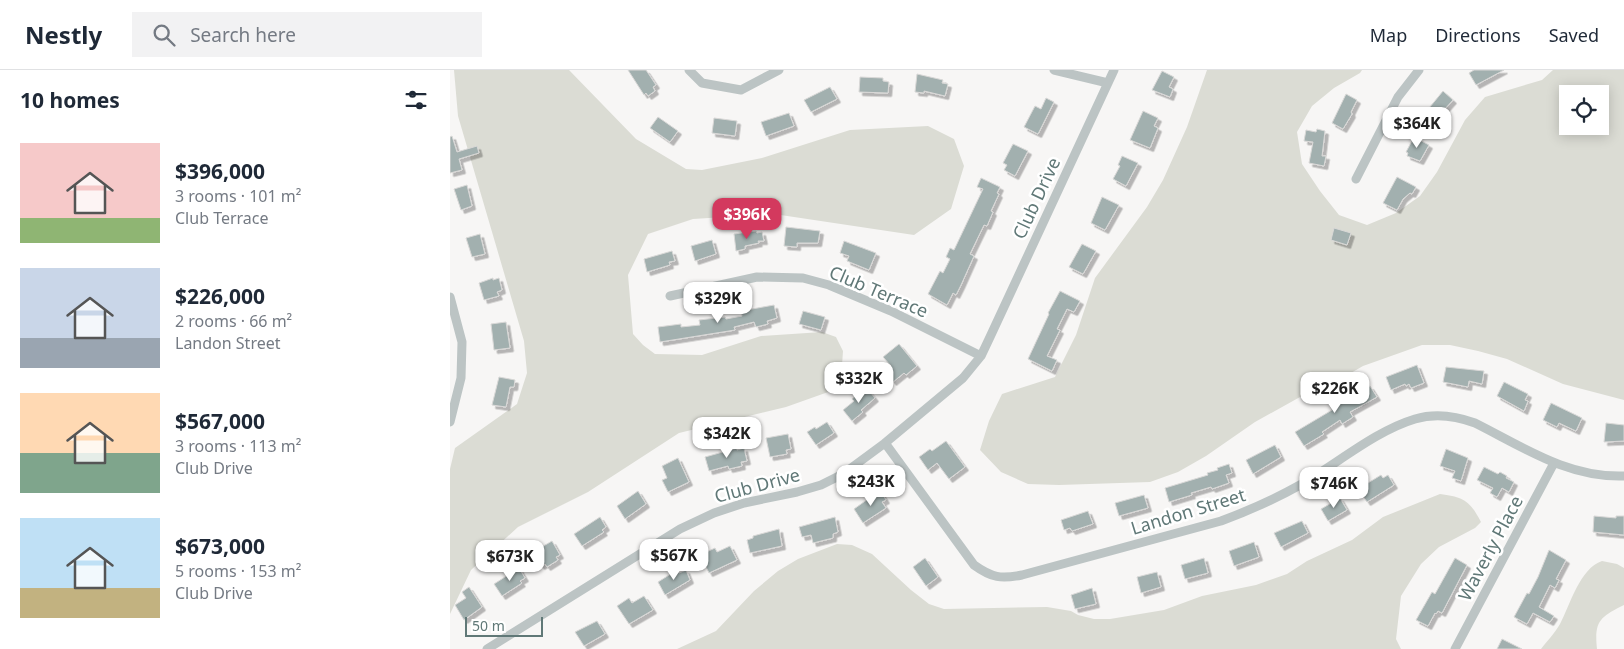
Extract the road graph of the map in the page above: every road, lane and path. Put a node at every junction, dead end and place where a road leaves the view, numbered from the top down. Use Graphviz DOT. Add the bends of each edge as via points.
graph roads {
  1 [pos="689,70"];
  2 [pos="778,70"];
  3 [pos="1054,70"];
  4 [pos="1114,70"];
  5 [pos="1419,70"];
  6 [pos="1108,83"];
  7 [pos="1356,179"];
  8 [pos="670,296"];
  9 [pos="450,297"];
  10 [pos="981,356"];
  11 [pos="450,422"];
  12 [pos="885,443"];
  13 [pos="1554,463"];
  14 [pos="1624,476"];
  15 [pos="486,649"];
  16 [pos="1455,649"];
  1 -- 2 [label="street" via="702,83 741,90"];
  3 -- 6 [label="street"];
  4 -- 6 [label="street, Club Drive"];
  5 -- 7 [label="street" via="1398,97"];
  6 -- 10 [label="street, Club Drive"];
  8 -- 10 [label="street, Club Terrace" via="756,277 803,278 829,284 891,311"];
  9 -- 11 [label="street" via="462,342 461,378"];
  10 -- 12 [label="street, Club Drive" via="963,378"];
  12 -- 13 [label="street, Landon Street" via="974,566 992,576 1004,578 1212,523 1249,510 1302,484 1384,432 1417,418 1462,418"];
  12 -- 15 [label="street, Club Drive" via="843,474 821,485 744,503 680,529"];
  13 -- 14 [label="street, Landon Street" via="1597,475"];
  13 -- 16 [label="street, Waverly Place"];
}
